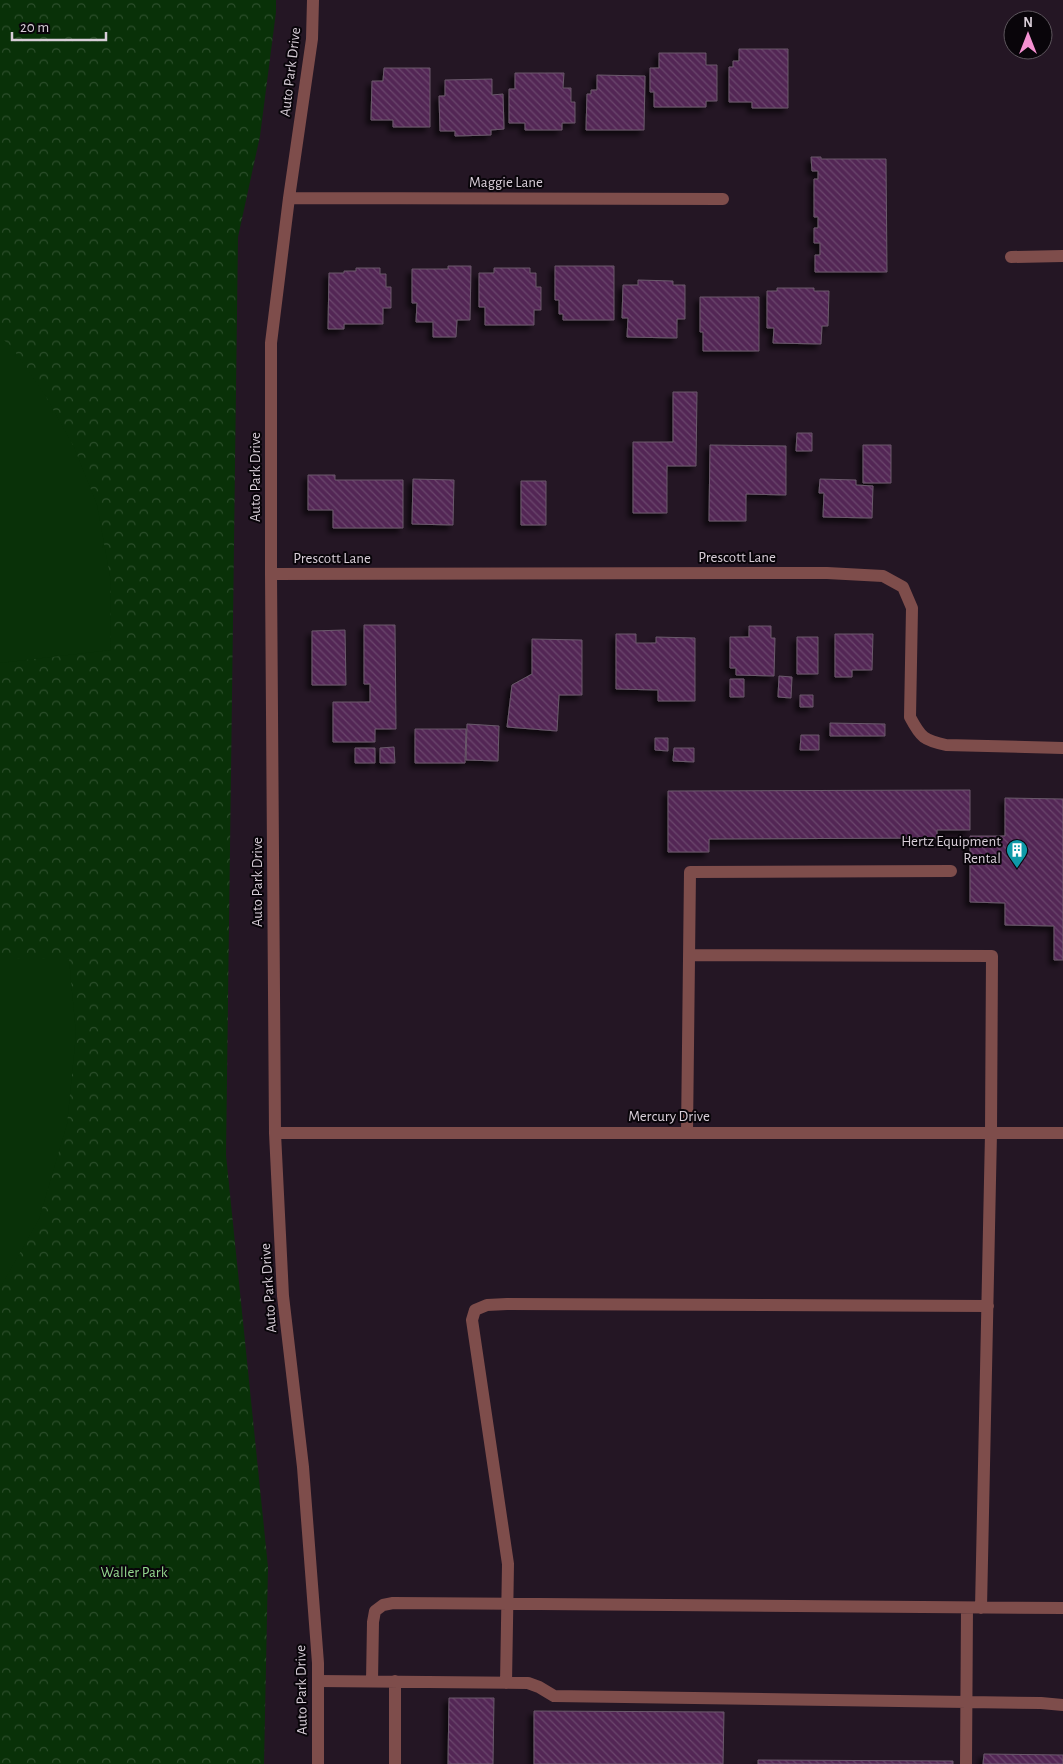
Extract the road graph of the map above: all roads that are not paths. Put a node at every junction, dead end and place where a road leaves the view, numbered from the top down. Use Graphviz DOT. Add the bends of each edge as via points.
graph roads {
  1 [pos="313,0"];
  2 [pos="289,198"];
  3 [pos="723,199"];
  4 [pos="1063,256"];
  5 [pos="1012,257"];
  6 [pos="271,574"];
  7 [pos="1063,748"];
  8 [pos="951,871"];
  9 [pos="689,955"];
  10 [pos="275,1133"];
  11 [pos="687,1133"];
  12 [pos="991,1133"];
  13 [pos="1063,1133"];
  14 [pos="988,1306"];
  15 [pos="508,1604"];
  16 [pos="967,1608"];
  17 [pos="981,1608"];
  18 [pos="1063,1608"];
  19 [pos="318,1681"];
  20 [pos="372,1681"];
  21 [pos="395,1681"];
  22 [pos="506,1683"];
  23 [pos="967,1702"];
  24 [pos="1063,1706"];
  25 [pos="318,1764"];
  26 [pos="395,1764"];
  27 [pos="966,1764"];
  1 -- 2 [label="street, Auto Park Drive" via="312,39"];
  2 -- 3 [label="street, Maggie Lane"];
  2 -- 6 [label="street, Auto Park Drive" via="271,343"];
  4 -- 5 [label="street"];
  6 -- 7 [label="street, Prescott Lane" via="827,573 883,576 903,587 912,608 910,717 918,733 929,741 946,745"];
  6 -- 10 [label="street, Auto Park Drive"];
  8 -- 9 [label="street" via="690,872"];
  9 -- 11 [label="street"];
  9 -- 12 [label="street" via="992,956"];
  10 -- 11 [label="street, Mercury Drive"];
  10 -- 19 [label="street, Auto Park Drive" via="283,1296 303,1467"];
  11 -- 12 [label="street, Mercury Drive"];
  12 -- 13 [label="street, Mercury Drive"];
  12 -- 14 [label="street"];
  14 -- 15 [label="street" via="507,1304 487,1305 475,1310 472,1320 508,1564"];
  14 -- 17 [label="street"];
  15 -- 16 [label="street"];
  15 -- 20 [label="street" via="382,1605 375,1611 373,1622"];
  15 -- 22 [label="street"];
  16 -- 17 [label="street"];
  16 -- 23 [label="street"];
  17 -- 18 [label="street"];
  19 -- 20 [label="street"];
  19 -- 25 [label="street, Auto Park Drive"];
  20 -- 21 [label="street"];
  21 -- 22 [label="street"];
  21 -- 26 [label="street"];
  22 -- 23 [label="street" via="528,1683 554,1696"];
  23 -- 24 [label="street"];
  23 -- 27 [label="street"];
}
